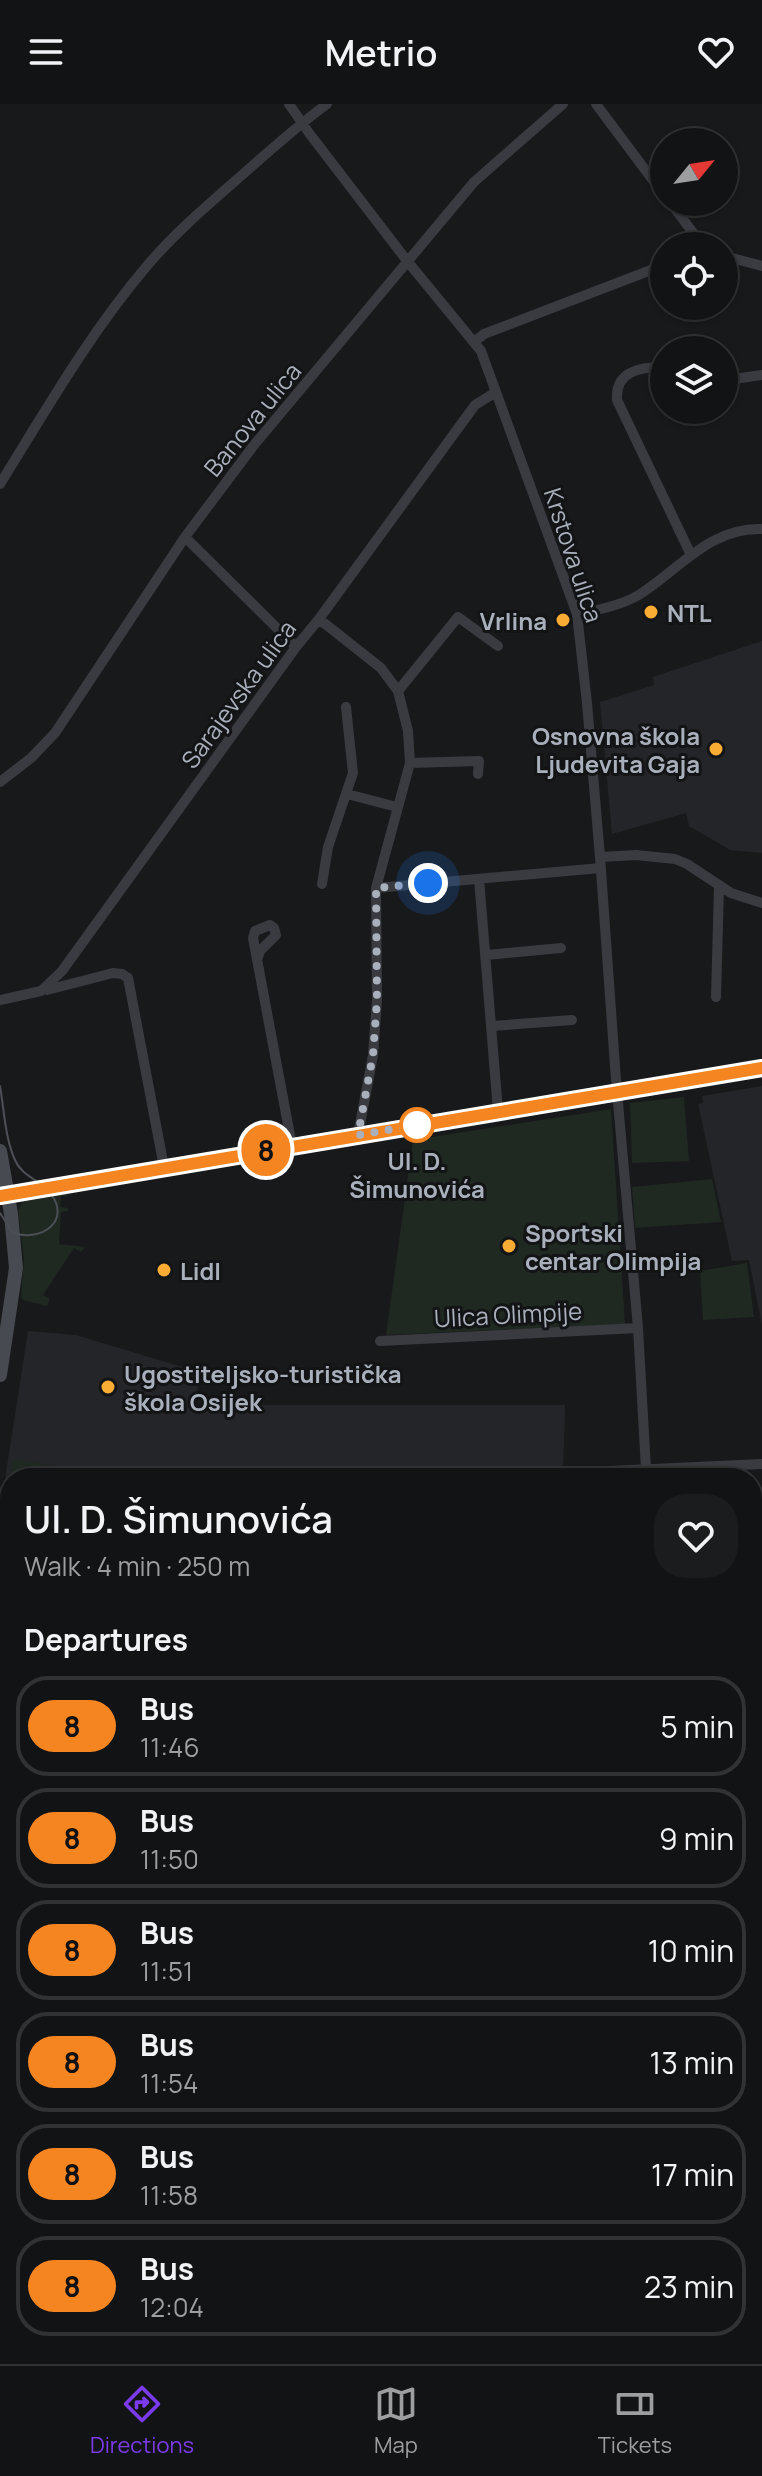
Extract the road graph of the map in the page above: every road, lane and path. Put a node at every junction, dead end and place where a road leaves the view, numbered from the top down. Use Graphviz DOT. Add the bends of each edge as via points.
graph roads {
  1 [pos="289,104"];
  2 [pos="327,104"];
  3 [pos="563,104"];
  4 [pos="596,104"];
  5 [pos="301,123"];
  6 [pos="650,176"];
  7 [pos="738,258"];
  8 [pos="408,262"];
  9 [pos="759,262"];
  10 [pos="650,270"];
  11 [pos="474,342"];
  12 [pos="650,367"];
  13 [pos="762,375"];
  14 [pos="738,378"];
  15 [pos="496,392"];
  16 [pos="0,484"];
  17 [pos="762,529"];
  18 [pos="185,537"];
  19 [pos="691,555"];
  20 [pos="577,614"];
  21 [pos="319,619"];
  22 [pos="498,646"];
  23 [pos="296,647"];
  24 [pos="398,691"];
  25 [pos="346,707"];
  26 [pos="410,763"];
  27 [pos="478,774"];
  28 [pos="0,782"];
  29 [pos="347,794"];
  30 [pos="397,807"];
  31 [pos="601,862"];
  32 [pos="479,879"];
  33 [pos="322,884"];
  34 [pos="719,887"];
  35 [pos="376,888"];
  36 [pos="762,903"];
  37 [pos="561,948"];
  38 [pos="487,955"];
  39 [pos="257,960"];
  40 [pos="41,991"];
  41 [pos="716,997"];
  42 [pos="0,1000"];
  43 [pos="572,1020"];
  44 [pos="492,1026"];
  45 [pos="762,1068"];
  46 [pos="618,1092"];
  47 [pos="498,1111"];
  48 [pos="358,1135"];
  49 [pos="292,1146"];
  50 [pos="0,1151"];
  51 [pos="164,1167"];
  52 [pos="4,1196"];
  53 [pos="638,1328"];
  54 [pos="380,1341"];
  55 [pos="0,1375"];
  56 [pos="762,1464"];
  57 [pos="646,1468"];
  58 [pos="669,1468"];
  1 -- 5 [label="street, Krstova ulica"];
  2 -- 5 [label="street"];
  3 -- 8 [label="street, Banova ulica" via="474,182"];
  4 -- 6 [label="street"];
  5 -- 8 [label="street, Krstova ulica"];
  5 -- 16 [label="street" via="145,267"];
  7 -- 9 [label="street"];
  8 -- 11 [label="street, Krstova ulica"];
  8 -- 18 [label="street, Banova ulica" via="254,445"];
  10 -- 11 [label="street"];
  11 -- 15 [label="street, Krstova ulica"];
  12 -- 19 [label="street" via="622,378 617,400"];
  13 -- 14 [label="street"];
  15 -- 20 [label="street, Krstova ulica"];
  15 -- 21 [label="street, Sarajevska ulica" via="475,405"];
  17 -- 19 [label="street" via="735,531"];
  18 -- 23 [label="street"];
  18 -- 28 [label="street, Banova ulica" via="55,733"];
  19 -- 20 [label="street" via="634,598"];
  20 -- 31 [label="street, Krstova ulica"];
  21 -- 23 [label="street, Sarajevska ulica"];
  21 -- 24 [label="street" via="381,668"];
  22 -- 24 [label="street" via="458,617"];
  23 -- 40 [label="street, Sarajevska ulica" via="62,971"];
  24 -- 26 [label="street"];
  25 -- 29 [label="street" via="353,763"];
  26 -- 27 [label="street" via="479,761"];
  26 -- 30 [label="street"];
  29 -- 30 [label="street"];
  29 -- 33 [label="street" via="328,847"];
  30 -- 35 [label="street"];
  31 -- 32 [label="street"];
  31 -- 34 [label="street" via="636,855 675,859"];
  31 -- 46 [label="street, Krstova ulica"];
  32 -- 35 [label="street"];
  32 -- 38 [label="street"];
  34 -- 36 [label="street"];
  34 -- 41 [label="street"];
  35 -- 48 [label="street" via="373,1055"];
  37 -- 38 [label="street"];
  38 -- 44 [label="street"];
  39 -- 49 [label="street"];
  40 -- 42 [label="street"];
  40 -- 51 [label="street" via="113,973 130,982"];
  43 -- 44 [label="street"];
  44 -- 47 [label="street"];
  45 -- 46 [label="street"];
  46 -- 47 [label="street"];
  46 -- 53 [label="street"];
  47 -- 48 [label="street"];
  48 -- 49 [label="street"];
  49 -- 51 [label="street"];
  50 -- 52 [label="main road"];
  51 -- 52 [label="street"];
  52 -- 55 [label="main road" via="16,1275"];
  53 -- 54 [label="street, Ulica Olimpije"];
  53 -- 57 [label="street"];
  56 -- 58 [label="street"];
}
